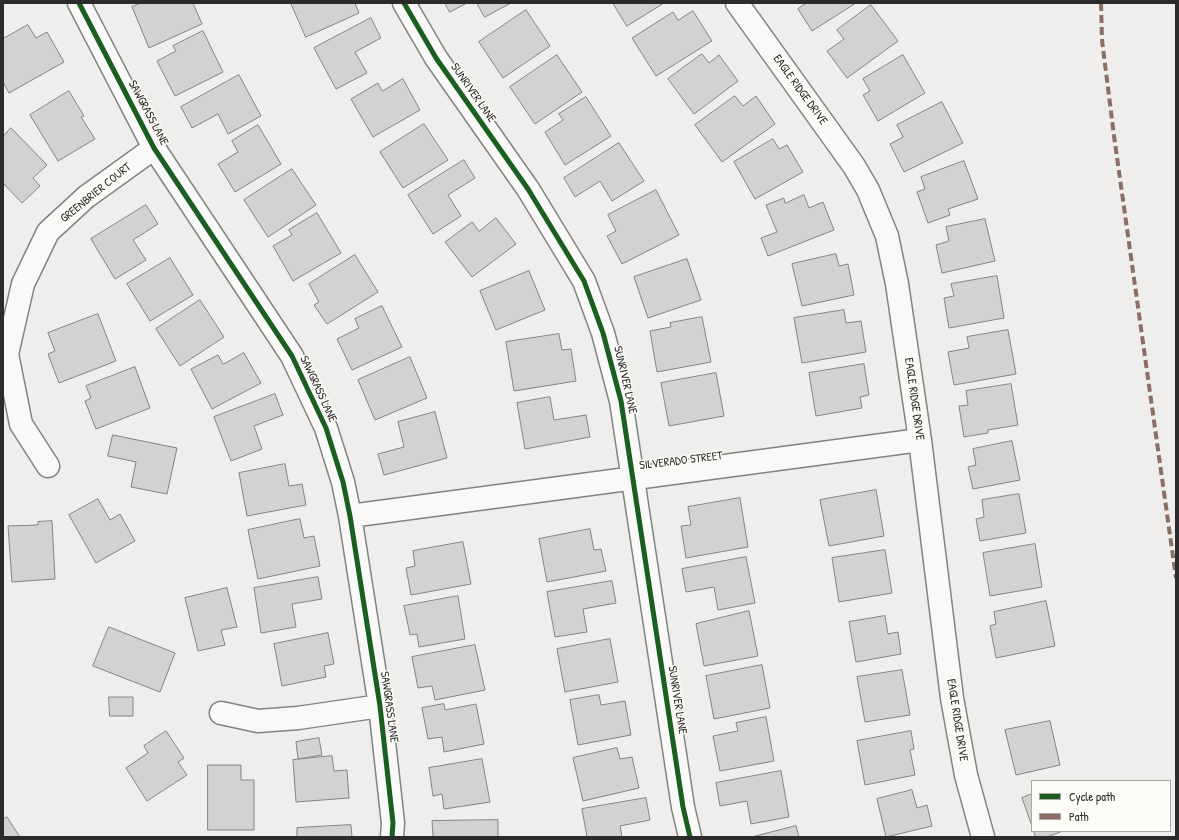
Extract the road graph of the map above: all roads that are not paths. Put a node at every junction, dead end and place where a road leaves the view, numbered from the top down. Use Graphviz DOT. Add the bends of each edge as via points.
graph roads {
  1 [pos="79,3"];
  2 [pos="404,3"];
  3 [pos="737,3"];
  4 [pos="154,148"];
  5 [pos="920,440"];
  6 [pos="48,466"];
  7 [pos="632,477"];
  8 [pos="350,516"];
  9 [pos="380,706"];
  10 [pos="221,713"];
  11 [pos="392,837"];
  12 [pos="690,837"];
  13 [pos="983,837"];
  1 -- 4 [label="street, SAWGRASS LANE"];
  2 -- 7 [label="street, SUNRIVER LANE" via="436,58 528,189 584,281 604,333 621,401"];
  3 -- 5 [label="street, EAGLE RIDGE DRIVE" via="854,166 868,190 887,236 897,284"];
  4 -- 6 [label="street, GREENBRIER COURT" via="86,197 48,232 23,284 7,354 21,424"];
  4 -- 8 [label="street, SAWGRASS LANE" via="292,356 326,428 343,482"];
  5 -- 7 [label="street, SILVERADO STREET"];
  5 -- 13 [label="street, EAGLE RIDGE DRIVE" via="952,698 966,775"];
  7 -- 8 [label="street, SILVERADO STREET"];
  7 -- 12 [label="street, SUNRIVER LANE" via="682,807"];
  8 -- 9 [label="street, SAWGRASS LANE"];
  9 -- 10 [label="street" via="258,721"];
  9 -- 11 [label="street, SAWGRASS LANE" via="393,823"];
}
